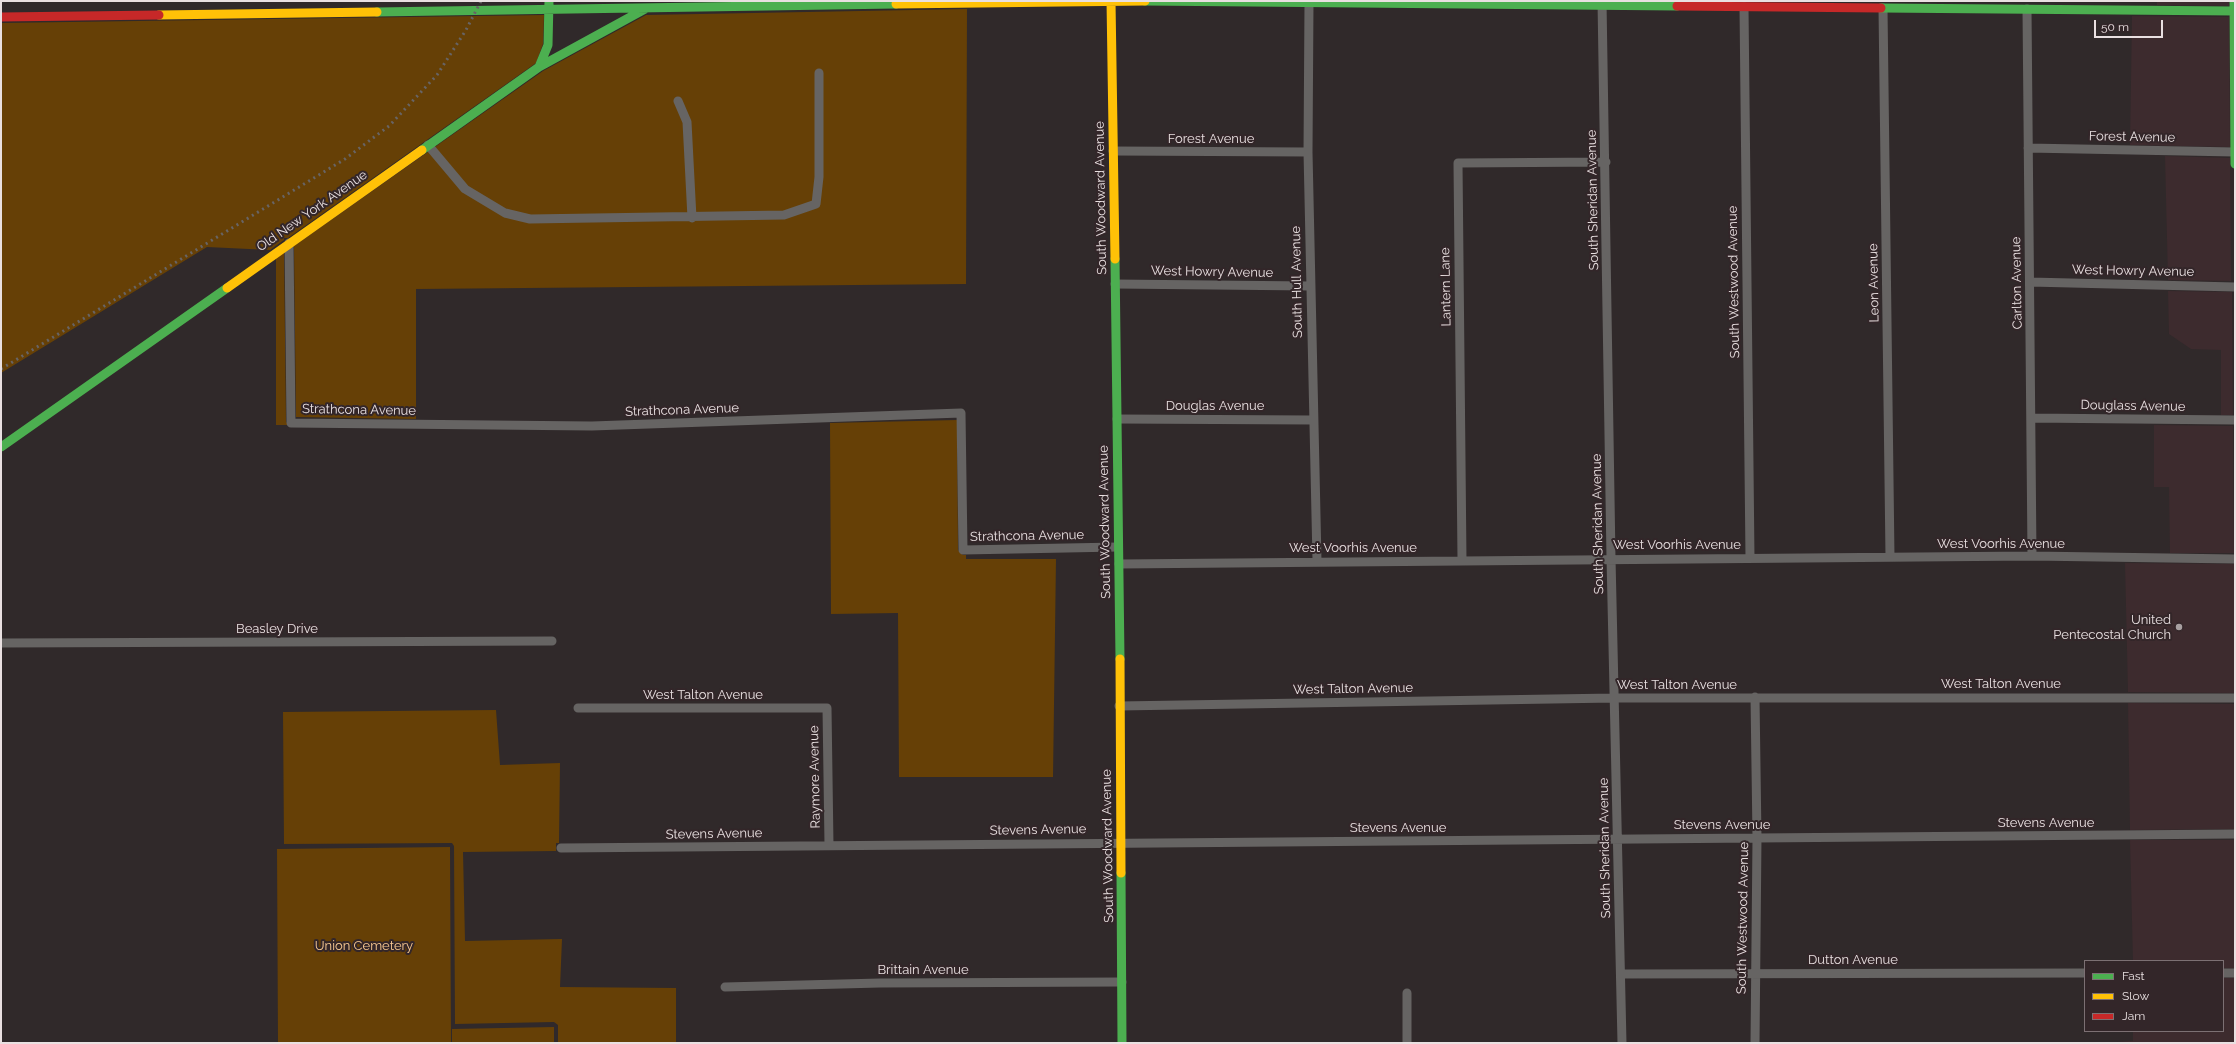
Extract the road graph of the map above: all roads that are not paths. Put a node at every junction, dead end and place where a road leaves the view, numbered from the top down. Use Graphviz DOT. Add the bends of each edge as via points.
graph roads {
  1 [pos="1111,1"];
  2 [pos="2234,1"];
  3 [pos="1463,2"];
  4 [pos="1309,3"];
  5 [pos="1602,3"];
  6 [pos="1915,5"];
  7 [pos="2073,5"];
  8 [pos="549,6"];
  9 [pos="1744,7"];
  10 [pos="1884,8"];
  11 [pos="645,9"];
  12 [pos="2027,9"];
  13 [pos="2234,11"];
  14 [pos="1,17"];
  15 [pos="539,67"];
  16 [pos="819,73"];
  17 [pos="678,101"];
  18 [pos="428,145"];
  19 [pos="2028,148"];
  20 [pos="1113,151"];
  21 [pos="1308,152"];
  22 [pos="2235,152"];
  23 [pos="1606,162"];
  24 [pos="2235,164"];
  25 [pos="692,218"];
  26 [pos="289,243"];
  27 [pos="2030,282"];
  28 [pos="1115,284"];
  29 [pos="1310,286"];
  30 [pos="2235,287"];
  31 [pos="2031,418"];
  32 [pos="1116,419"];
  33 [pos="1313,420"];
  34 [pos="2235,420"];
  35 [pos="1,447"];
  36 [pos="1118,548"];
  37 [pos="2032,556"];
  38 [pos="1890,557"];
  39 [pos="1611,558"];
  40 [pos="1750,558"];
  41 [pos="2235,559"];
  42 [pos="1462,560"];
  43 [pos="1316,561"];
  44 [pos="1119,564"];
  45 [pos="552,641"];
  46 [pos="1,643"];
  47 [pos="1614,698"];
  48 [pos="1755,698"];
  49 [pos="2235,698"];
  50 [pos="1119,706"];
  51 [pos="578,708"];
  52 [pos="827,708"];
  53 [pos="2235,834"];
  54 [pos="1757,838"];
  55 [pos="1618,839"];
  56 [pos="1120,843"];
  57 [pos="829,845"];
  58 [pos="561,848"];
  59 [pos="2084,973"];
  60 [pos="2224,973"];
  61 [pos="2235,973"];
  62 [pos="1621,974"];
  63 [pos="1755,974"];
  64 [pos="1122,982"];
  65 [pos="725,988"];
  66 [pos="1407,993"];
  67 [pos="1122,1043"];
  68 [pos="1407,1043"];
  69 [pos="1622,1043"];
  70 [pos="1755,1043"];
  1 -- 4 [label="main road"];
  1 -- 11 [label="main road"];
  1 -- 20 [label="main road, South Woodward Avenue"];
  2 -- 13 [label="main road"];
  3 -- 4 [label="main road"];
  3 -- 5 [label="main road"];
  4 -- 21 [label="street, South Hull Avenue"];
  5 -- 9 [label="main road"];
  5 -- 23 [label="street, South Sheridan Avenue"];
  6 -- 10 [label="main road"];
  6 -- 12 [label="main road"];
  7 -- 12 [label="main road"];
  7 -- 13 [label="main road"];
  8 -- 11 [label="main road"];
  8 -- 14 [label="main road"];
  8 -- 15 [label="main road" via="548,45"];
  9 -- 10 [label="main road"];
  9 -- 40 [label="street, South Westwood Avenue"];
  10 -- 38 [label="street, Leon Avenue"];
  11 -- 15 [label="main road, Old New York Avenue"];
  12 -- 19 [label="street, Carlton Avenue"];
  13 -- 22 [label="main road"];
  15 -- 18 [label="main road, Old New York Avenue"];
  16 -- 25 [label="street" via="819,177 816,204 784,216"];
  17 -- 25 [label="street" via="687,122"];
  18 -- 25 [label="street" via="465,189 505,213 537,219"];
  18 -- 26 [label="main road, Old New York Avenue"];
  19 -- 22 [label="street, Forest Avenue"];
  19 -- 27 [label="street, Carlton Avenue"];
  20 -- 21 [label="street, Forest Avenue"];
  20 -- 28 [label="main road, South Woodward Avenue"];
  21 -- 29 [label="street, South Hull Avenue"];
  22 -- 24 [label="main road"];
  23 -- 39 [label="street, South Sheridan Avenue"];
  23 -- 42 [label="street, Lantern Lane" via="1458,163"];
  26 -- 35 [label="main road, Old New York Avenue"];
  26 -- 36 [label="street, Strathcona Avenue" via="291,422 592,426 961,413 963,550"];
  27 -- 30 [label="street, West Howry Avenue"];
  27 -- 31 [label="street, Carlton Avenue"];
  28 -- 29 [label="street, West Howry Avenue"];
  28 -- 32 [label="main road, South Woodward Avenue"];
  29 -- 33 [label="street, South Hull Avenue"];
  31 -- 34 [label="street, Douglass Avenue"];
  31 -- 37 [label="street, Carlton Avenue"];
  32 -- 33 [label="street, Douglas Avenue"];
  32 -- 36 [label="main road, South Woodward Avenue"];
  33 -- 43 [label="street, South Hull Avenue"];
  36 -- 44 [label="main road, South Woodward Avenue"];
  37 -- 38 [label="street, West Voorhis Avenue"];
  37 -- 41 [label="street, West Voorhis Avenue"];
  38 -- 40 [label="street, West Voorhis Avenue"];
  39 -- 40 [label="street, West Voorhis Avenue"];
  39 -- 42 [label="street, West Voorhis Avenue"];
  39 -- 47 [label="street, South Sheridan Avenue"];
  42 -- 43 [label="street, West Voorhis Avenue"];
  43 -- 44 [label="street, West Voorhis Avenue"];
  44 -- 50 [label="main road, South Woodward Avenue"];
  45 -- 46 [label="street, Beasley Drive"];
  47 -- 48 [label="street, West Talton Avenue"];
  47 -- 50 [label="street, West Talton Avenue"];
  47 -- 55 [label="street, South Sheridan Avenue"];
  48 -- 49 [label="street, West Talton Avenue"];
  48 -- 54 [label="street, South Westwood Avenue"];
  50 -- 56 [label="main road, South Woodward Avenue"];
  51 -- 52 [label="street, West Talton Avenue"];
  52 -- 57 [label="street, Raymore Avenue"];
  53 -- 54 [label="street, Stevens Avenue"];
  54 -- 55 [label="street, Stevens Avenue"];
  54 -- 63 [label="street, South Westwood Avenue"];
  55 -- 56 [label="street, Stevens Avenue"];
  55 -- 62 [label="street, South Sheridan Avenue"];
  56 -- 57 [label="street, Stevens Avenue"];
  56 -- 64 [label="main road, South Woodward Avenue"];
  57 -- 58 [label="street, Stevens Avenue"];
  59 -- 63 [label="street, Dutton Avenue"];
  60 -- 61 [label="street"];
  62 -- 63 [label="street, Dutton Avenue"];
  62 -- 69 [label="street, South Sheridan Avenue"];
  63 -- 70 [label="street, South Westwood Avenue"];
  64 -- 65 [label="street, Brittain Avenue"];
  64 -- 67 [label="main road, South Woodward Avenue"];
  66 -- 68 [label="street"];
}
